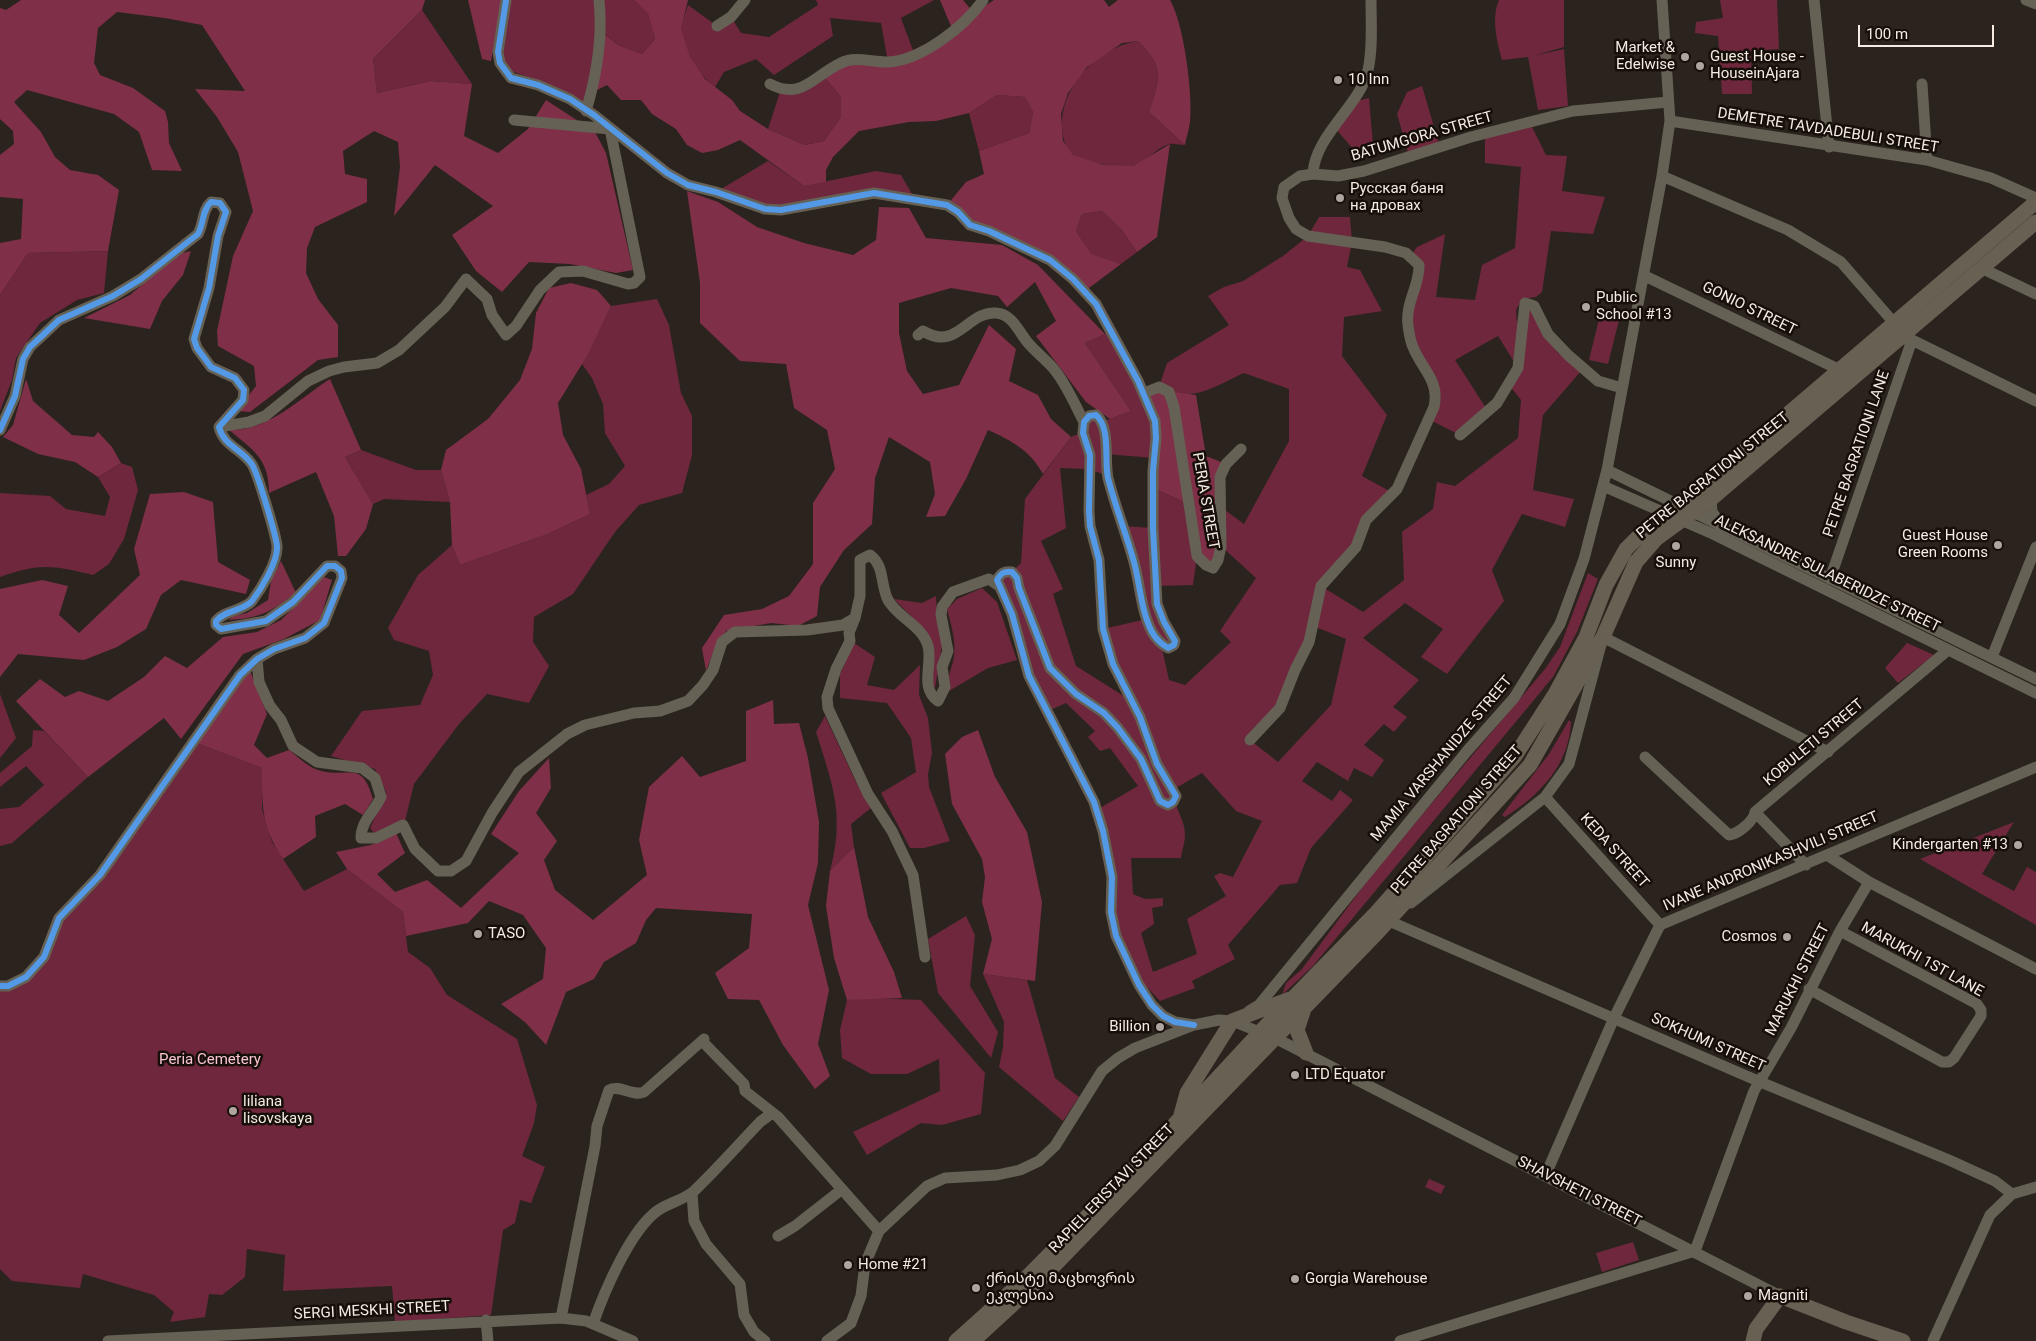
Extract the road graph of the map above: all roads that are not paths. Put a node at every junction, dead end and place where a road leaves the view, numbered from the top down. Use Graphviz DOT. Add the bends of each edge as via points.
graph roads {
  1 [pos="506,0"];
  2 [pos="599,0"];
  3 [pos="745,0"];
  4 [pos="983,0"];
  5 [pos="1371,0"];
  6 [pos="1662,0"];
  7 [pos="1814,0"];
  8 [pos="2026,0"];
  9 [pos="2036,4"];
  10 [pos="717,26"];
  11 [pos="770,84"];
  12 [pos="1922,84"];
  13 [pos="1668,102"];
  14 [pos="586,111"];
  15 [pos="514,120"];
  16 [pos="1670,121"];
  17 [pos="610,129"];
  18 [pos="1829,147"];
  19 [pos="1927,160"];
  20 [pos="1313,174"];
  21 [pos="1662,176"];
  22 [pos="2036,200"];
  23 [pos="2036,222"];
  24 [pos="1981,268"];
  25 [pos="1645,276"];
  26 [pos="2036,294"];
  27 [pos="918,334"];
  28 [pos="1902,334"];
  29 [pos="1840,370"];
  30 [pos="1622,388"];
  31 [pos="1144,393"];
  32 [pos="2036,401"];
  33 [pos="1084,422"];
  34 [pos="220,427"];
  35 [pos="0,430"];
  36 [pos="1460,435"];
  37 [pos="1241,449"];
  38 [pos="1607,470"];
  39 [pos="1603,486"];
  40 [pos="1711,499"];
  41 [pos="1671,510"];
  42 [pos="1686,517"];
  43 [pos="1723,528"];
  44 [pos="2036,547"];
  45 [pos="1830,578"];
  46 [pos="999,586"];
  47 [pos="855,618"];
  48 [pos="1602,637"];
  49 [pos="1948,650"];
  50 [pos="1992,657"];
  51 [pos="257,659"];
  52 [pos="2036,679"];
  53 [pos="2036,693"];
  54 [pos="1250,740"];
  55 [pos="1828,752"];
  56 [pos="1645,757"];
  57 [pos="2036,767"];
  58 [pos="1545,798"];
  59 [pos="1755,812"];
  60 [pos="1827,856"];
  61 [pos="1806,865"];
  62 [pos="1869,882"];
  63 [pos="1389,921"];
  64 [pos="1660,925"];
  65 [pos="1840,931"];
  66 [pos="925,957"];
  67 [pos="2036,969"];
  68 [pos="0,986"];
  69 [pos="1809,989"];
  70 [pos="1301,1001"];
  71 [pos="1614,1018"];
  72 [pos="1232,1021"];
  73 [pos="1194,1025"];
  74 [pos="1261,1031"];
  75 [pos="1275,1038"];
  76 [pos="1306,1053"];
  77 [pos="1758,1081"];
  78 [pos="772,1112"];
  79 [pos="1181,1116"];
  80 [pos="1546,1174"];
  81 [pos="2036,1187"];
  82 [pos="841,1190"];
  83 [pos="692,1193"];
  84 [pos="2012,1194"];
  85 [pos="879,1231"];
  86 [pos="778,1236"];
  87 [pos="1695,1251"];
  88 [pos="1780,1296"];
  89 [pos="561,1318"];
  90 [pos="486,1320"];
  91 [pos="593,1324"];
  92 [pos="108,1341"];
  93 [pos="488,1341"];
  94 [pos="633,1341"];
  95 [pos="765,1341"];
  96 [pos="827,1341"];
  97 [pos="956,1341"];
  98 [pos="972,1341"];
  99 [pos="1400,1341"];
  100 [pos="1753,1341"];
  101 [pos="1903,1341"];
  102 [pos="1933,1341"];
  1 -- 14 [label="street" via="498,52 507,73 511,78 570,99"];
  2 -- 14 [label="street" via="599,50"];
  3 -- 10 [label="street"];
  4 -- 11 [label="street" via="974,13 953,31 915,56 888,62 842,62 803,88 780,89"];
  5 -- 20 [label="street" via="1368,71 1356,95 1335,123 1313,165"];
  6 -- 13 [label="street, MAMIA VARSHANIDZE STREET"];
  7 -- 18 [label="street"];
  8 -- 9 [label="street"];
  12 -- 19 [label="street"];
  13 -- 16 [label="street, MAMIA VARSHANIDZE STREET"];
  13 -- 20 [label="street, BATUMGORA STREET" via="1573,111 1471,137 1364,171 1338,176"];
  14 -- 17 [label="street"];
  15 -- 17 [label="street"];
  16 -- 18 [label="street, DEMETRE TAVDADEBULI STREET"];
  16 -- 21 [label="street, MAMIA VARSHANIDZE STREET"];
  17 -- 31 [label="street" via="688,185 765,210 874,194 947,205 970,225 990,231 1050,260 1073,279 1096,304"];
  17 -- 34 [label="street" via="640,277 634,283 583,271 559,272 540,290 516,326 506,335 492,315 487,299 466,279 445,307 399,350 377,363 329,371 308,382 265,416"];
  18 -- 19 [label="street, DEMETRE TAVDADEBULI STREET"];
  19 -- 22 [label="street, DEMETRE TAVDADEBULI STREET" via="1992,178"];
  20 -- 54 [label="street" via="1292,180 1284,187 1282,198 1292,224 1308,236 1406,253 1419,265 1408,304 1408,323 1413,348 1429,373 1437,394 1397,489 1366,520 1356,547 1321,586 1309,642 1280,708"];
  21 -- 25 [label="street, MAMIA VARSHANIDZE STREET"];
  21 -- 28 [label="street" via="1788,230 1841,262"];
  22 -- 28 [label="main road, PETRE BAGRATIONI STREET"];
  23 -- 24 [label="main road, PETRE BAGRATIONI STREET"];
  24 -- 26 [label="street"];
  24 -- 28 [label="main road, PETRE BAGRATIONI STREET"];
  25 -- 29 [label="street, GONIO STREET"];
  25 -- 30 [label="street, MAMIA VARSHANIDZE STREET"];
  27 -- 33 [label="street" via="923,331 931,335 951,336 982,316 996,313 1005,316 1054,369"];
  28 -- 29 [label="main road, PETRE BAGRATIONI STREET"];
  28 -- 32 [label="street"];
  28 -- 40 [label="main road, PETRE BAGRATIONI STREET"];
  28 -- 45 [label="street, PETRE BAGRATIONI LANE"];
  29 -- 41 [label="main road, PETRE BAGRATIONI STREET"];
  30 -- 36 [label="street" via="1598,381 1548,334 1534,306 1525,303 1518,368 1497,403"];
  30 -- 38 [label="street, MAMIA VARSHANIDZE STREET"];
  31 -- 33 [label="street" via="1155,421 1153,528 1160,614 1175,641 1168,648 1160,644 1152,633 1147,619 1134,561 1108,476 1101,420 1096,415 1089,416"];
  31 -- 37 [label="street, PERIA STREET" via="1159,387 1169,392 1197,556 1206,566 1213,568 1221,546 1220,477 1226,464"];
  33 -- 46 [label="street" via="1083,432 1090,455 1090,526 1099,560 1103,629 1113,664 1140,717 1157,764 1174,789 1176,796 1173,802 1168,805 1160,801 1141,759 1104,713 1076,694 1050,668 1012,572 1000,574"];
  34 -- 35 [label="street" via="243,400 244,390 235,378 211,367 194,339 226,212 224,206 216,201 206,207 198,234 141,279 59,320 30,347 23,359 15,396"];
  34 -- 51 [label="street" via="222,437 251,463 259,478 277,548 270,574 250,603 221,615 216,625 221,629 266,621 293,602 327,566 335,566 341,571 342,578 324,623 305,638"];
  38 -- 39 [label="street, MAMIA VARSHANIDZE STREET"];
  38 -- 41 [label="street, ALEKSANDRE SULABERIDZE STREET"];
  39 -- 41 [label="street, ALEKSANDRE SULABERIDZE STREET"];
  39 -- 72 [label="street, MAMIA VARSHANIDZE STREET" via="1584,558 1560,624 1514,698 1259,1004"];
  40 -- 42 [label="main road, PETRE BAGRATIONI STREET"];
  40 -- 43 [label="street" via="1712,512"];
  41 -- 42 [label="street, ALEKSANDRE SULABERIDZE STREET"];
  41 -- 70 [label="main road, PETRE BAGRATIONI STREET" via="1626,549 1606,585 1586,637 1516,756"];
  42 -- 43 [label="street, ALEKSANDRE SULABERIDZE STREET"];
  42 -- 48 [label="main road, PETRE BAGRATIONI STREET" via="1656,539 1636,562"];
  42 -- 49 [label="street, ALEKSANDRE SULABERIDZE STREET"];
  43 -- 45 [label="street, ALEKSANDRE SULABERIDZE STREET"];
  44 -- 50 [label="street"];
  45 -- 50 [label="street, ALEKSANDRE SULABERIDZE STREET"];
  46 -- 47 [label="street" via="989,578 953,592 942,607 948,651 942,667 945,687 938,700 927,684 928,647 920,631 888,600 878,561 870,555 860,560 860,596"];
  46 -- 73 [label="street" via="1012,614 1029,676 1094,802 1112,877 1111,912 1116,936 1138,985 1152,1005 1175,1022"];
  47 -- 51 [label="street" via="843,625 807,630 735,632 722,642 713,670 688,701 660,711 634,713 585,725 567,734 519,772 466,861 451,871 438,871 415,849 403,825 376,838 361,838 361,826 376,809 381,797 375,778 362,768 317,762 293,746 260,682"];
  47 -- 66 [label="street" via="849,633 850,641 827,696 828,708 868,794 892,830 913,875"];
  48 -- 55 [label="street"];
  48 -- 58 [label="street, PETRE BAGRATIONI STREET" via="1568,764"];
  48 -- 63 [label="main road, PETRE BAGRATIONI STREET" via="1530,765"];
  49 -- 53 [label="street, ALEKSANDRE SULABERIDZE STREET"];
  49 -- 55 [label="street, KOBULETI STREET"];
  50 -- 52 [label="street, ALEKSANDRE SULABERIDZE STREET"];
  51 -- 68 [label="street" via="240,675 100,875 66,908 44,957 26,977 8,986"];
  55 -- 59 [label="street, KOBULETI STREET"];
  56 -- 59 [label="street, KOBULETI STREET" via="1729,836 1754,817"];
  57 -- 60 [label="street, IVANE ANDRONIKASHVILI STREET"];
  58 -- 63 [label="street, PETRE BAGRATIONI STREET"];
  58 -- 64 [label="street, KEDA STREET"];
  59 -- 61 [label="street"];
  60 -- 61 [label="street, IVANE ANDRONIKASHVILI STREET"];
  60 -- 62 [label="street"];
  61 -- 64 [label="street, IVANE ANDRONIKASHVILI STREET"];
  62 -- 65 [label="street, MARUKHI STREET"];
  62 -- 67 [label="street"];
  63 -- 70 [label="main road, PETRE BAGRATIONI STREET"];
  63 -- 71 [label="street, SOKHUMI STREET"];
  64 -- 71 [label="street, IVANE ANDRONIKASHVILI STREET"];
  65 -- 69 [label="street, MARUKHI STREET"];
  65 -- 69 [label="street, MARUKHI 1ST LANE" via="1977,1004 1980,1016 1954,1058 1942,1062"];
  69 -- 77 [label="street, MARUKHI STREET" via="1791,1028"];
  70 -- 72 [label="main road"];
  70 -- 74 [label="main road, PETRE BAGRATIONI STREET"];
  70 -- 75 [label="main road, PETRE BAGRATIONI STREET"];
  70 -- 76 [label="main road" via="1298,1030"];
  71 -- 77 [label="street, SOKHUMI STREET"];
  71 -- 80 [label="street, IVANE ANDRONIKASHVILI STREET"];
  72 -- 73 [label="street"];
  72 -- 74 [label="street"];
  72 -- 79 [label="main road" via="1187,1094"];
  73 -- 85 [label="street" via="1135,1048 1102,1071 1055,1146 1039,1161 1020,1170 996,1175 945,1178 927,1186"];
  74 -- 75 [label="street, SHAVSHETI STREET"];
  74 -- 79 [label="main road, RAPIEL ERISTAVI STREET"];
  75 -- 76 [label="street, SHAVSHETI STREET"];
  75 -- 98 [label="main road, RAPIEL ERISTAVI STREET" via="1047,1273"];
  76 -- 80 [label="street, SHAVSHETI STREET"];
  77 -- 84 [label="street, SOKHUMI STREET" via="1950,1160 1995,1181"];
  77 -- 87 [label="street, MARUKHI STREET"];
  78 -- 82 [label="street"];
  78 -- 83 [label="street"];
  78 -- 89 [label="street" via="744,1091 744,1084 703,1040 644,1092 634,1094 615,1088 609,1090 597,1126"];
  79 -- 97 [label="main road, RAPIEL ERISTAVI STREET" via="1025,1279"];
  80 -- 87 [label="street, SHAVSHETI STREET"];
  81 -- 84 [label="street"];
  82 -- 85 [label="street"];
  82 -- 86 [label="street"];
  83 -- 91 [label="street" via="656,1211 635,1236"];
  83 -- 95 [label="street" via="694,1221 706,1244 740,1284 744,1316 754,1332"];
  84 -- 102 [label="street" via="1990,1216"];
  85 -- 96 [label="street" via="865,1264 861,1296 851,1323"];
  87 -- 88 [label="street, SHAVSHETI STREET"];
  87 -- 99 [label="street"];
  88 -- 100 [label="main road" via="1756,1329"];
  88 -- 101 [label="main road, SHAVSHETI STREET"];
  89 -- 90 [label="street, SERGI MESKHI STREET"];
  89 -- 91 [label="street, SERGI MESKHI STREET"];
  90 -- 92 [label="street, SERGI MESKHI STREET"];
  90 -- 93 [label="street"];
  91 -- 94 [label="street, SERGI MESKHI STREET"];
}
